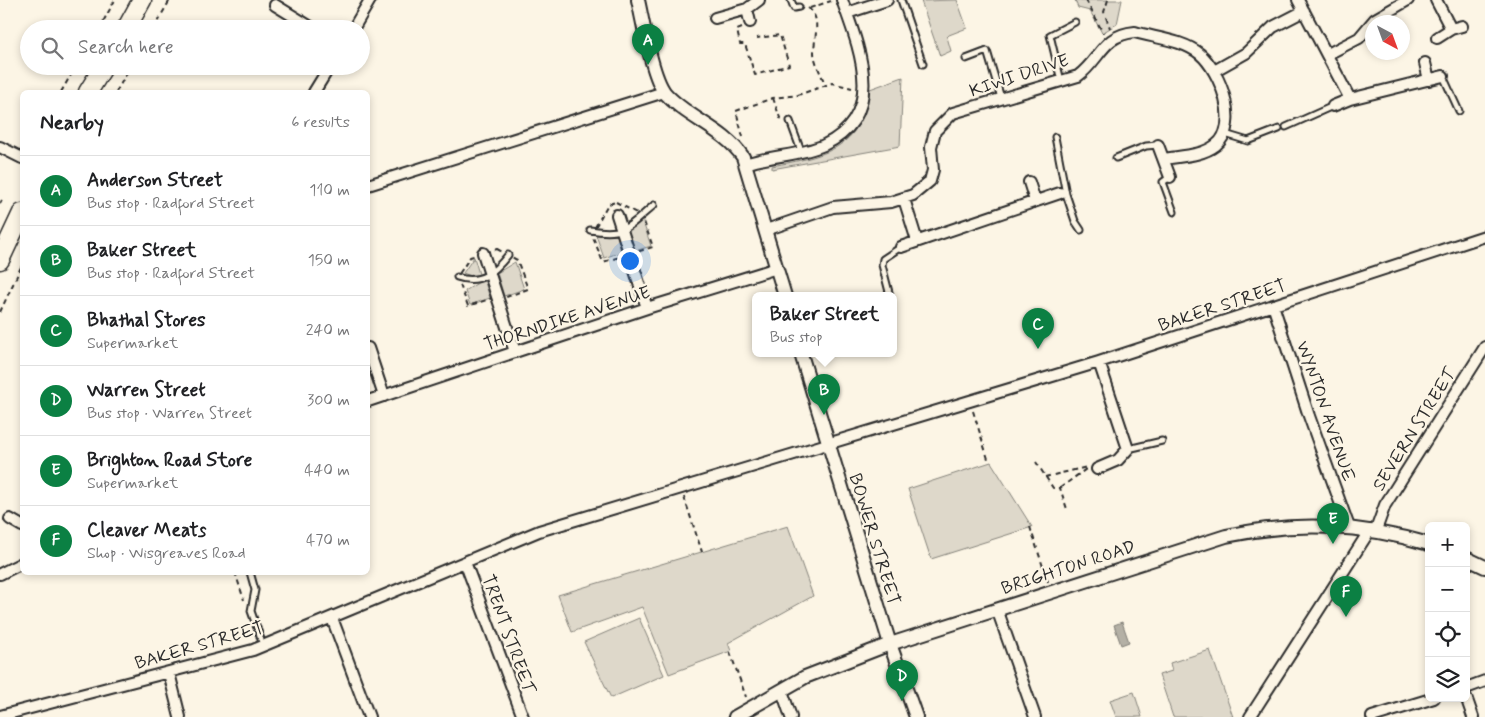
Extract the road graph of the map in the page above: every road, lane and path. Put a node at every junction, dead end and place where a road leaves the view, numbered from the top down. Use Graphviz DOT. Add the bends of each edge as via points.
graph roads {
  1 [pos="116,0"];
  2 [pos="142,0"];
  3 [pos="170,0"];
  4 [pos="370,0"];
  5 [pos="638,0"];
  6 [pos="760,0"];
  7 [pos="791,0"];
  8 [pos="834,0"];
  9 [pos="842,0"];
  10 [pos="888,0"];
  11 [pos="902,0"];
  12 [pos="1086,0"];
  13 [pos="1108,0"];
  14 [pos="1298,0"];
  15 [pos="1408,0"];
  16 [pos="1436,0"];
  17 [pos="275,5"];
  18 [pos="799,7"];
  19 [pos="810,8"];
  20 [pos="747,9"];
  21 [pos="1304,12"];
  22 [pos="847,13"];
  23 [pos="716,18"];
  24 [pos="104,20"];
  25 [pos="131,20"];
  26 [pos="158,20"];
  27 [pos="299,20"];
  28 [pos="358,20"];
  29 [pos="1075,22"];
  30 [pos="748,25"];
  31 [pos="757,38"];
  32 [pos="1437,38"];
  33 [pos="1111,40"];
  34 [pos="1328,54"];
  35 [pos="966,59"];
  36 [pos="1425,63"];
  37 [pos="923,64"];
  38 [pos="1214,71"];
  39 [pos="71,75"];
  40 [pos="98,75"];
  41 [pos="126,75"];
  42 [pos="324,75"];
  43 [pos="1444,76"];
  44 [pos="1429,80"];
  45 [pos="1061,81"];
  46 [pos="825,85"];
  47 [pos="62,90"];
  48 [pos="89,90"];
  49 [pos="117,90"];
  50 [pos="315,90"];
  51 [pos="664,92"];
  52 [pos="864,92"];
  53 [pos="773,98"];
  54 [pos="1001,99"];
  55 [pos="1350,99"];
  56 [pos="1333,106"];
  57 [pos="1459,111"];
  58 [pos="790,121"];
  59 [pos="1286,127"];
  60 [pos="1279,129"];
  61 [pos="1225,134"];
  62 [pos="1055,137"];
  63 [pos="1158,145"];
  64 [pos="0,146"];
  65 [pos="736,147"];
  66 [pos="801,151"];
  67 [pos="20,157"];
  68 [pos="1116,158"];
  69 [pos="1164,159"];
  70 [pos="746,164"];
  71 [pos="1170,176"];
  72 [pos="1029,182"];
  73 [pos="370,184"];
  74 [pos="1063,194"];
  75 [pos="904,199"];
  76 [pos="2,200"];
  77 [pos="1035,202"];
  78 [pos="0,204"];
  79 [pos="654,205"];
  80 [pos="1174,212"];
  81 [pos="617,215"];
  82 [pos="20,217"];
  83 [pos="590,230"];
  84 [pos="766,230"];
  85 [pos="1081,230"];
  86 [pos="622,231"];
  87 [pos="1485,236"];
  88 [pos="916,240"];
  89 [pos="901,248"];
  90 [pos="483,253"];
  91 [pos="508,255"];
  92 [pos="0,260"];
  93 [pos="777,268"];
  94 [pos="20,269"];
  95 [pos="490,274"];
  96 [pos="458,277"];
  97 [pos="784,292"];
  98 [pos="889,292"];
  99 [pos="1273,305"];
  100 [pos="647,308"];
  101 [pos="0,312"];
  102 [pos="1485,347"];
  103 [pos="515,352"];
  104 [pos="370,354"];
  105 [pos="802,357"];
  106 [pos="1099,362"];
  107 [pos="384,396"];
  108 [pos="370,400"];
  109 [pos="970,401"];
  110 [pos="1162,441"];
  111 [pos="827,444"];
  112 [pos="1128,450"];
  113 [pos="990,462"];
  114 [pos="1036,462"];
  115 [pos="1097,468"];
  116 [pos="1046,477"];
  117 [pos="681,488"];
  118 [pos="1060,488"];
  119 [pos="1067,509"];
  120 [pos="10,519"];
  121 [pos="20,525"];
  122 [pos="1030,527"];
  123 [pos="1349,528"];
  124 [pos="1373,530"];
  125 [pos="1425,543"];
  126 [pos="702,552"];
  127 [pos="1470,559"];
  128 [pos="466,562"];
  129 [pos="1483,563"];
  130 [pos="20,564"];
  131 [pos="0,574"];
  132 [pos="251,575"];
  133 [pos="1051,591"];
  134 [pos="997,609"];
  135 [pos="332,618"];
  136 [pos="890,644"];
  137 [pos="263,646"];
  138 [pos="730,652"];
  139 [pos="168,673"];
  140 [pos="1485,681"];
  141 [pos="1470,687"];
  142 [pos="782,691"];
  143 [pos="1425,701"];
  144 [pos="1468,702"];
  145 [pos="750,709"];
  146 [pos="0,716"];
  147 [pos="180,717"];
  148 [pos="369,717"];
  149 [pos="523,717"];
  150 [pos="735,717"];
  151 [pos="791,717"];
  152 [pos="916,717"];
  153 [pos="1035,717"];
  154 [pos="1250,717"];
  155 [pos="1372,717"];
  156 [pos="1473,717"];
  1 -- 24 [label="path"];
  2 -- 25 [label="highway"];
  3 -- 26 [label="path"];
  4 -- 28 [label="street"];
  5 -- 51 [label="street" via="656,75"];
  6 -- 20 [label="street"];
  7 -- 18 [label="lane" via="794,8"];
  8 -- 19 [label="path"];
  9 -- 22 [label="street"];
  10 -- 22 [label="street"];
  11 -- 37 [label="lane"];
  12 -- 33 [label="path"];
  13 -- 33 [label="path" via="1104,12"];
  14 -- 21 [label="street"];
  15 -- 34 [label="street" via="1375,19 1363,35"];
  16 -- 32 [label="street" via="1456,28"];
  17 -- 27 [label="street"];
  18 -- 19 [label="path"];
  19 -- 46 [label="path" via="816,25 815,57"];
  20 -- 23 [label="street"];
  20 -- 30 [label="street"];
  21 -- 34 [label="street"];
  21 -- 38 [label="street" via="1273,27 1246,53"];
  22 -- 52 [label="street" via="863,69"];
  29 -- 45 [label="lane" via="1050,36"];
  30 -- 31 [label="path" via="737,30 755,75 789,65 780,35"];
  33 -- 38 [label="street" via="1135,32 1186,46 1199,53"];
  33 -- 45 [label="street, KIWI DRIVE" via="1087,69 1078,76"];
  34 -- 55 [label="street"];
  35 -- 54 [label="lane" via="986,51"];
  36 -- 44 [label="street"];
  38 -- 61 [label="street" via="1227,110"];
  39 -- 47 [label="path"];
  40 -- 48 [label="highway"];
  41 -- 49 [label="path"];
  42 -- 50 [label="street"];
  43 -- 44 [label="street"];
  43 -- 57 [label="lane"];
  44 -- 55 [label="street"];
  45 -- 54 [label="street, KIWI DRIVE"];
  46 -- 52 [label="path" via="832,83"];
  46 -- 53 [label="path" via="798,95"];
  51 -- 65 [label="street"];
  51 -- 73 [label="street"];
  52 -- 66 [label="street" via="856,117 845,130 823,145"];
  53 -- 58 [label="path" via="780,118"];
  53 -- 65 [label="path" via="736,111 743,137"];
  54 -- 75 [label="street, KIWI DRIVE" via="953,113 940,124 931,147 933,164 930,180"];
  55 -- 56 [label="street"];
  56 -- 59 [label="lane"];
  58 -- 66 [label="lane"];
  60 -- 61 [label="lane" via="1248,141"];
  61 -- 69 [label="street" via="1217,144 1203,152"];
  62 -- 74 [label="lane"];
  63 -- 68 [label="lane" via="1146,146"];
  63 -- 69 [label="street"];
  64 -- 67 [label="street"];
  65 -- 70 [label="street"];
  66 -- 70 [label="street"];
  69 -- 71 [label="street"];
  70 -- 84 [label="street"];
  71 -- 80 [label="lane" via="1163,182"];
  72 -- 77 [label="street"];
  74 -- 77 [label="street"];
  74 -- 85 [label="lane"];
  75 -- 84 [label="street, KIWI DRIVE" via="833,207"];
  75 -- 88 [label="street"];
  76 -- 78 [label="path"];
  77 -- 88 [label="street"];
  79 -- 86 [label="lane"];
  81 -- 86 [label="street"];
  82 -- 92 [label="highway"];
  83 -- 86 [label="lane"];
  84 -- 93 [label="street"];
  86 -- 100 [label="street"];
  87 -- 99 [label="street, BAKER STREET"];
  88 -- 89 [label="street"];
  89 -- 98 [label="lane" via="883,259"];
  90 -- 95 [label="street"];
  91 -- 95 [label="lane"];
  93 -- 97 [label="street"];
  93 -- 100 [label="street, THORNDIKE AVENUE"];
  94 -- 101 [label="path"];
  95 -- 96 [label="lane" via="470,281"];
  95 -- 103 [label="street"];
  99 -- 106 [label="street, BAKER STREET"];
  99 -- 123 [label="street, WYNTON AVENUE" via="1308,416"];
  100 -- 103 [label="street, THORNDIKE AVENUE"];
  102 -- 124 [label="street, SEVERN STREET" via="1385,505"];
  103 -- 107 [label="street, THORNDIKE AVENUE"];
  104 -- 107 [label="street"];
  105 -- 111 [label="street, BOWER STREET"];
  106 -- 109 [label="street, BAKER STREET"];
  106 -- 112 [label="street"];
  107 -- 108 [label="street, THORNDIKE AVENUE"];
  109 -- 111 [label="street, BAKER STREET"];
  109 -- 113 [label="path"];
  110 -- 112 [label="lane"];
  111 -- 117 [label="street, BAKER STREET"];
  111 -- 136 [label="street, BOWER STREET"];
  112 -- 115 [label="street" via="1118,460"];
  114 -- 116 [label="path"];
  116 -- 118 [label="path" via="1053,488"];
  116 -- 118 [label="path" via="1091,466"];
  117 -- 126 [label="path"];
  117 -- 128 [label="street, BAKER STREET" via="540,531"];
  118 -- 119 [label="path"];
  120 -- 121 [label="street"];
  122 -- 133 [label="path"];
  123 -- 124 [label="street, BRIGHTON ROAD"];
  123 -- 133 [label="street, BRIGHTON ROAD" via="1263,529 1233,534"];
  124 -- 125 [label="street, BRIGHTON ROAD"];
  124 -- 154 [label="street, SEVERN STREET"];
  127 -- 129 [label="street"];
  128 -- 135 [label="street, BAKER STREET"];
  128 -- 149 [label="street, TRENT STREET"];
  130 -- 131 [label="street"];
  132 -- 137 [label="lane" via="255,590 251,611"];
  133 -- 134 [label="street, BRIGHTON ROAD"];
  134 -- 136 [label="street, BRIGHTON ROAD"];
  134 -- 153 [label="street"];
  135 -- 137 [label="street, BAKER STREET"];
  135 -- 148 [label="street"];
  136 -- 142 [label="street, BRIGHTON ROAD" via="819,671"];
  136 -- 152 [label="street, BOWER STREET"];
  137 -- 139 [label="street, BAKER STREET"];
  138 -- 145 [label="path"];
  139 -- 146 [label="street, BAKER STREET"];
  139 -- 147 [label="street"];
  140 -- 141 [label="street"];
  142 -- 145 [label="street, BRIGHTON ROAD"];
  142 -- 151 [label="street"];
  143 -- 155 [label="street"];
  144 -- 156 [label="street"];
  145 -- 150 [label="street, BRIGHTON ROAD"];
}
